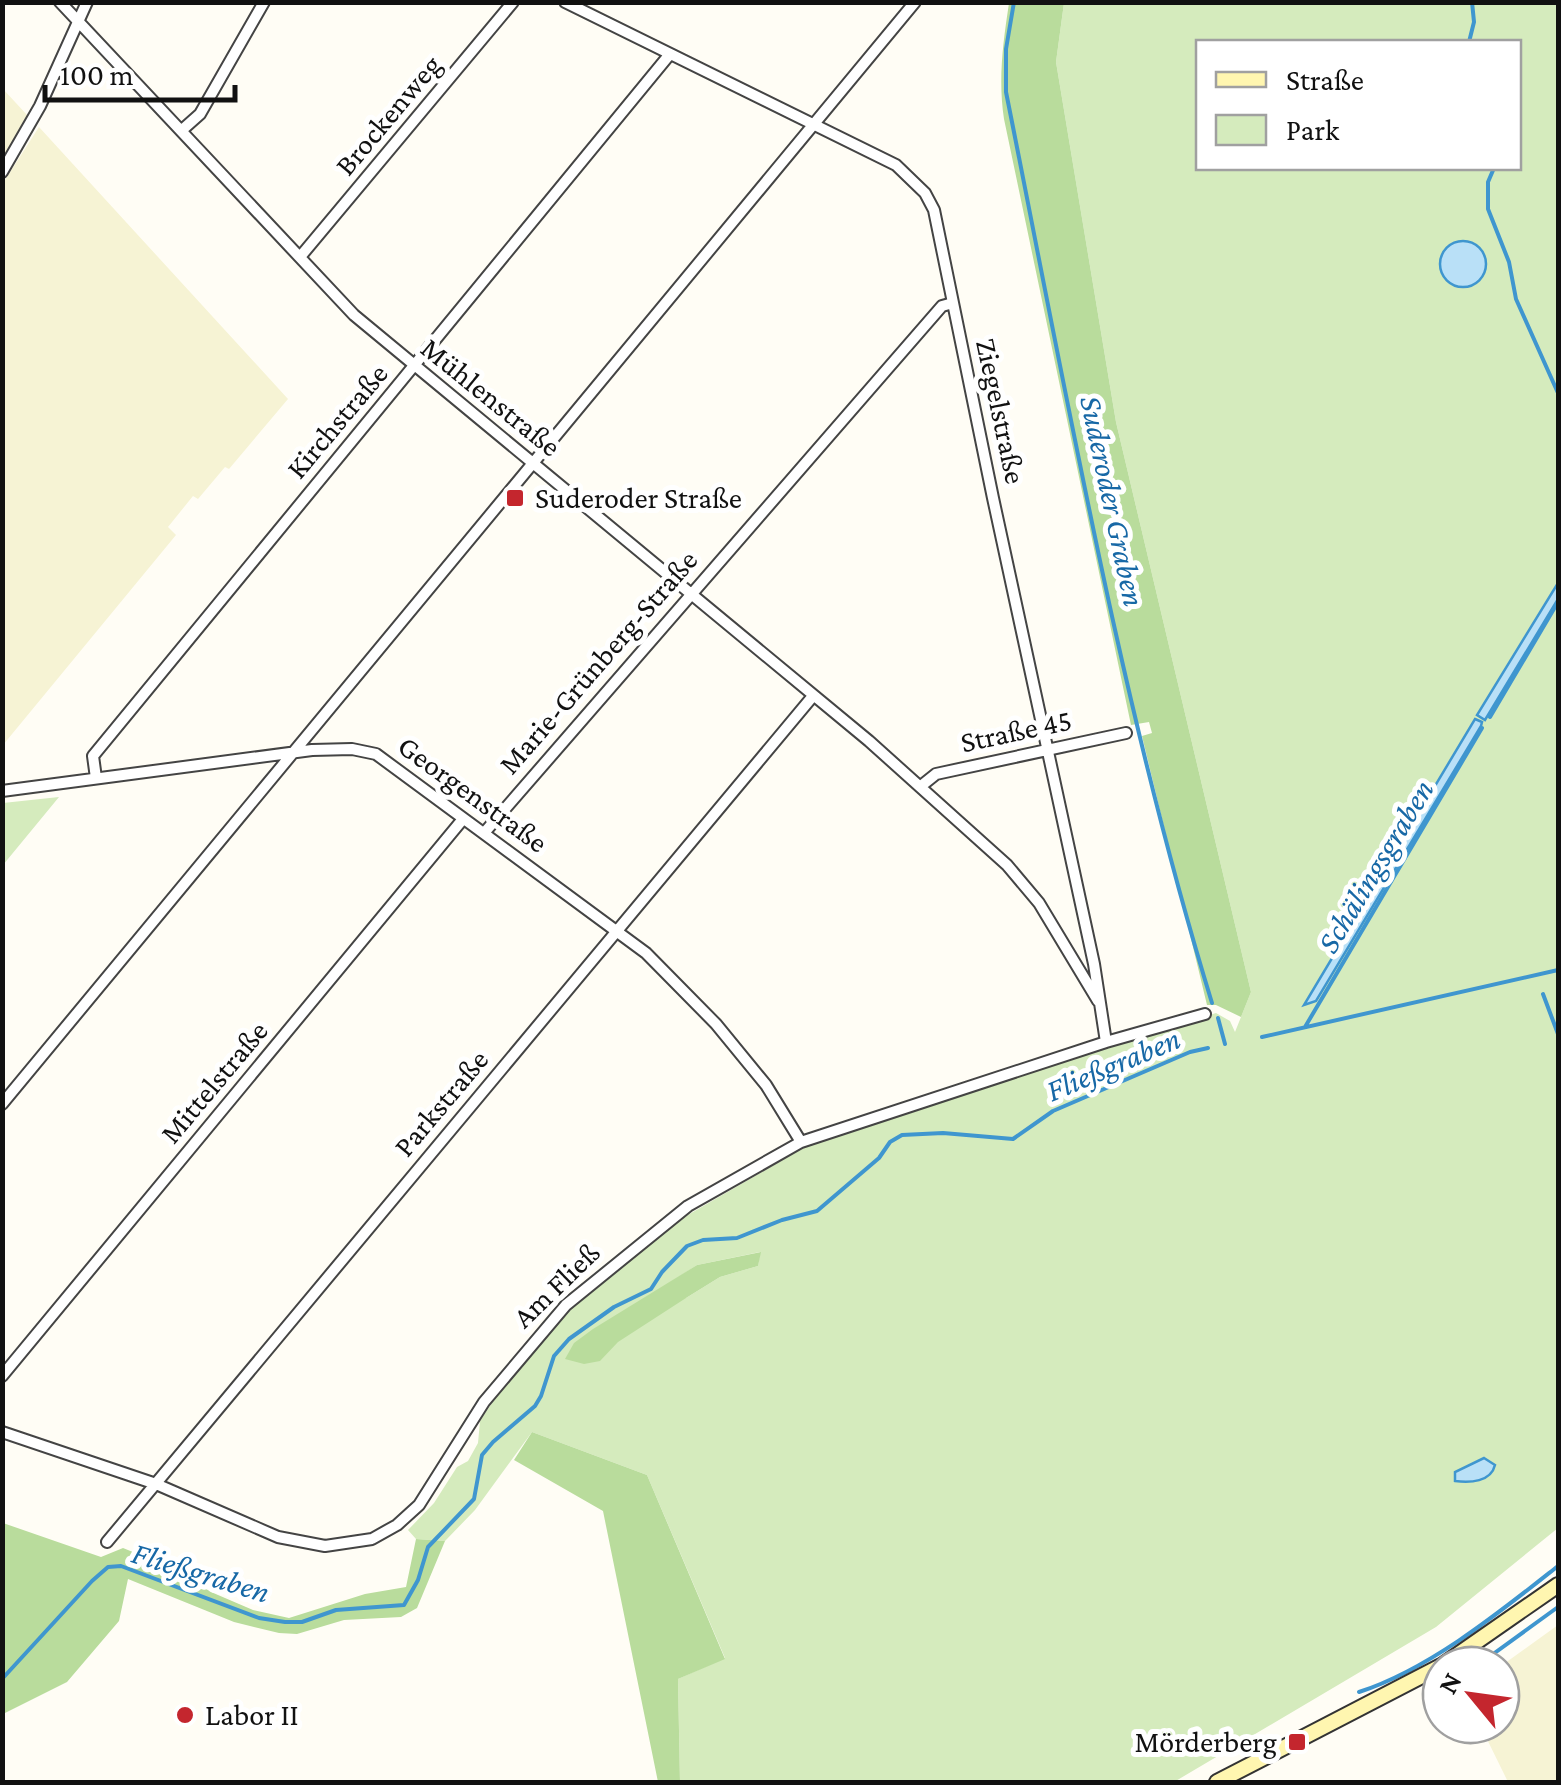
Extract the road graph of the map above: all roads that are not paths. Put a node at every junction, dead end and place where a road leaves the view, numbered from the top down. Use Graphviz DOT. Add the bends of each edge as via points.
graph roads {
  1 [pos="60,2"];
  2 [pos="87,2"];
  3 [pos="264,2"];
  4 [pos="513,2"];
  5 [pos="565,2"];
  6 [pos="915,2"];
  7 [pos="78,22"];
  8 [pos="670,54"];
  9 [pos="814,124"];
  10 [pos="182,130"];
  11 [pos="2,172"];
  12 [pos="300,258"];
  13 [pos="952,302"];
  14 [pos="415,366"];
  15 [pos="532,463"];
  16 [pos="690,592"];
  17 [pos="813,696"];
  18 [pos="1126,732"];
  19 [pos="1046,750"];
  20 [pos="292,754"];
  21 [pos="96,778"];
  22 [pos="921,786"];
  23 [pos="2,792"];
  24 [pos="464,819"];
  25 [pos="484,833"];
  26 [pos="617,931"];
  27 [pos="1098,1001"];
  28 [pos="1206,1014"];
  29 [pos="1106,1042"];
  30 [pos="2,1104"];
  31 [pos="801,1142"];
  32 [pos="2,1376"];
  33 [pos="2,1432"];
  34 [pos="156,1484"];
  35 [pos="107,1542"];
  36 [pos="1558,1586"];
  37 [pos="1472,1645"];
  38 [pos="1421,1677"];
  39 [pos="1217,1782"];
  1 -- 7 [label="street, Mühlenstraße"];
  2 -- 7 [label="street"];
  3 -- 10 [label="street" via="200,114"];
  4 -- 12 [label="street, Brockenweg"];
  5 -- 8 [label="street, Ziegelstraße"];
  6 -- 9 [label="street"];
  7 -- 10 [label="street, Mühlenstraße"];
  7 -- 11 [label="street"];
  8 -- 9 [label="street, Ziegelstraße"];
  8 -- 14 [label="street, Kirchstraße"];
  9 -- 13 [label="street, Ziegelstraße" via="896,164 925,192"];
  9 -- 15 [label="street"];
  10 -- 12 [label="street, Mühlenstraße"];
  12 -- 14 [label="street, Mühlenstraße"];
  13 -- 16 [label="street, Marie-Grünberg-Straße"];
  13 -- 19 [label="street, Ziegelstraße"];
  14 -- 15 [label="street, Mühlenstraße"];
  14 -- 21 [label="street, Kirchstraße" via="94,756"];
  15 -- 16 [label="street, Mühlenstraße"];
  15 -- 20 [label="street"];
  16 -- 17 [label="street, Mühlenstraße"];
  16 -- 25 [label="street, Marie-Grünberg-Straße"];
  17 -- 22 [label="street, Mühlenstraße"];
  17 -- 26 [label="street, Parkstraße"];
  18 -- 19 [label="street, Straße 45"];
  19 -- 22 [label="street, Straße 45" via="936,774"];
  19 -- 27 [label="street, Ziegelstraße"];
  20 -- 21 [label="street, Georgenstraße"];
  20 -- 24 [label="street, Georgenstraße" via="376,754"];
  20 -- 30 [label="street"];
  21 -- 23 [label="street, Georgenstraße"];
  22 -- 27 [label="street, Mühlenstraße" via="1039,903"];
  24 -- 25 [label="street, Georgenstraße"];
  24 -- 32 [label="street, Mittelstraße"];
  25 -- 26 [label="street, Georgenstraße"];
  26 -- 31 [label="street, Georgenstraße" via="716,1024 766,1084"];
  26 -- 34 [label="street, Parkstraße"];
  27 -- 29 [label="street, Ziegelstraße"];
  28 -- 29 [label="street, Am Fließ"];
  29 -- 31 [label="street, Am Fließ"];
  31 -- 34 [label="street, Am Fließ" via="688,1206 566,1304 484,1402 419,1505 372,1539 350,1545 278,1538"];
  33 -- 34 [label="street, Am Fließ"];
  34 -- 35 [label="street, Parkstraße"];
  36 -- 37 [label="main road"];
  38 -- 39 [label="main road"];
}
